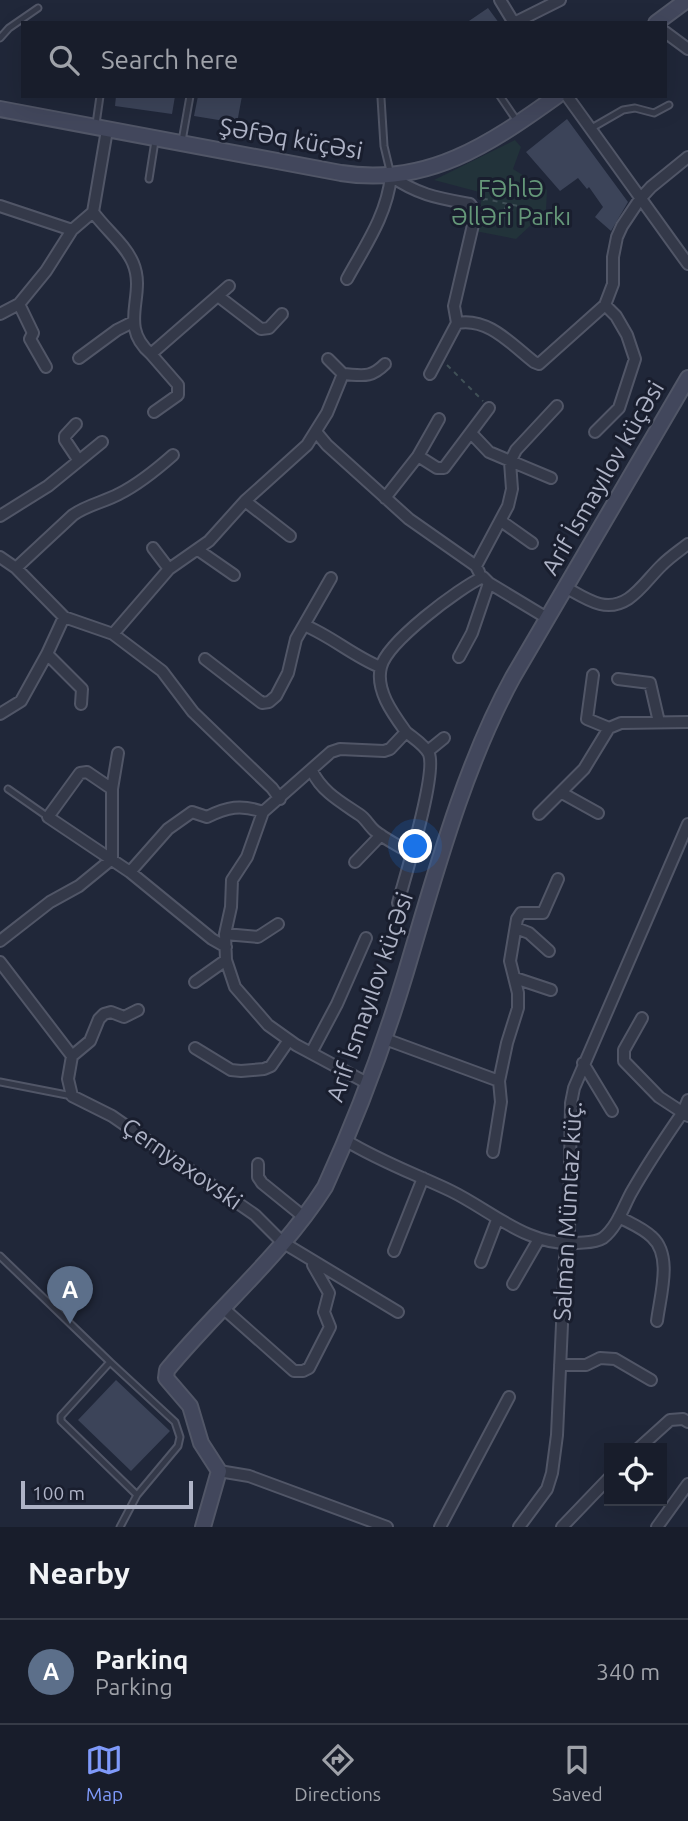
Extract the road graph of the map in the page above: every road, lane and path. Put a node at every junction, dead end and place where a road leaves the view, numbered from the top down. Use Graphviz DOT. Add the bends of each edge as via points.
graph roads {
  1 [pos="500,0"];
  2 [pos="560,0"];
  3 [pos="687,0"];
  4 [pos="38,8"];
  5 [pos="513,21"];
  6 [pos="518,21"];
  7 [pos="659,21"];
  8 [pos="667,33"];
  9 [pos="0,38"];
  10 [pos="688,49"];
  11 [pos="100,98"];
  12 [pos="190,98"];
  13 [pos="381,98"];
  14 [pos="500,98"];
  15 [pos="554,98"];
  16 [pos="568,98"];
  17 [pos="669,105"];
  18 [pos="0,109"];
  19 [pos="519,124"];
  20 [pos="101,129"];
  21 [pos="590,129"];
  22 [pos="156,138"];
  23 [pos="182,142"];
  24 [pos="688,157"];
  25 [pos="391,176"];
  26 [pos="149,179"];
  27 [pos="485,199"];
  28 [pos="640,199"];
  29 [pos="507,203"];
  30 [pos="0,206"];
  31 [pos="523,207"];
  32 [pos="93,212"];
  33 [pos="504,212"];
  34 [pos="72,230"];
  35 [pos="688,264"];
  36 [pos="347,279"];
  37 [pos="229,286"];
  38 [pos="218,296"];
  39 [pos="19,303"];
  40 [pos="605,304"];
  41 [pos="0,314"];
  42 [pos="282,314"];
  43 [pos="133,322"];
  44 [pos="457,323"];
  45 [pos="150,354"];
  46 [pos="439,357"];
  47 [pos="79,358"];
  48 [pos="328,359"];
  49 [pos="385,364"];
  50 [pos="46,367"];
  51 [pos="343,374"];
  52 [pos="430,374"];
  53 [pos="688,378"];
  54 [pos="557,406"];
  55 [pos="489,408"];
  56 [pos="154,412"];
  57 [pos="439,419"];
  58 [pos="76,424"];
  59 [pos="595,432"];
  60 [pos="317,433"];
  61 [pos="471,433"];
  62 [pos="102,442"];
  63 [pos="173,456"];
  64 [pos="418,456"];
  65 [pos="79,461"];
  66 [pos="510,462"];
  67 [pos="551,478"];
  68 [pos="385,498"];
  69 [pos="245,501"];
  70 [pos="0,516"];
  71 [pos="501,521"];
  72 [pos="290,536"];
  73 [pos="532,543"];
  74 [pos="688,544"];
  75 [pos="153,548"];
  76 [pos="198,550"];
  77 [pos="0,557"];
  78 [pos="476,566"];
  79 [pos="16,568"];
  80 [pos="169,569"];
  81 [pos="234,575"];
  82 [pos="331,578"];
  83 [pos="486,580"];
  84 [pos="565,587"];
  85 [pos="64,617"];
  86 [pos="547,618"];
  87 [pos="304,625"];
  88 [pos="113,634"];
  89 [pos="47,654"];
  90 [pos="459,657"];
  91 [pos="205,659"];
  92 [pos="380,667"];
  93 [pos="593,675"];
  94 [pos="618,679"];
  95 [pos="81,704"];
  96 [pos="0,714"];
  97 [pos="659,722"];
  98 [pos="688,722"];
  99 [pos="609,728"];
  100 [pos="406,732"];
  101 [pos="444,738"];
  102 [pos="428,751"];
  103 [pos="118,753"];
  104 [pos="312,771"];
  105 [pos="8,789"];
  106 [pos="112,789"];
  107 [pos="562,793"];
  108 [pos="279,799"];
  109 [pos="263,811"];
  110 [pos="598,813"];
  111 [pos="539,814"];
  112 [pos="48,817"];
  113 [pos="688,824"];
  114 [pos="381,835"];
  115 [pos="412,855"];
  116 [pos="112,859"];
  117 [pos="355,862"];
  118 [pos="130,872"];
  119 [pos="558,879"];
  120 [pos="398,903"];
  121 [pos="278,924"];
  122 [pos="516,928"];
  123 [pos="225,934"];
  124 [pos="366,938"];
  125 [pos="0,941"];
  126 [pos="226,947"];
  127 [pos="549,951"];
  128 [pos="226,960"];
  129 [pos="0,962"];
  130 [pos="515,978"];
  131 [pos="195,982"];
  132 [pos="551,990"];
  133 [pos="138,1010"];
  134 [pos="642,1018"];
  135 [pos="385,1039"];
  136 [pos="289,1040"];
  137 [pos="195,1048"];
  138 [pos="310,1053"];
  139 [pos="72,1056"];
  140 [pos="583,1063"];
  141 [pos="499,1081"];
  142 [pos="0,1082"];
  143 [pos="367,1083"];
  144 [pos="72,1096"];
  145 [pos="688,1100"];
  146 [pos="612,1111"];
  147 [pos="685,1114"];
  148 [pos="345,1140"];
  149 [pos="493,1152"];
  150 [pos="258,1164"];
  151 [pos="424,1178"];
  152 [pos="304,1217"];
  153 [pos="619,1217"];
  154 [pos="497,1220"];
  155 [pos="539,1239"];
  156 [pos="282,1242"];
  157 [pos="567,1244"];
  158 [pos="394,1251"];
  159 [pos="0,1256"];
  160 [pos="310,1260"];
  161 [pos="481,1262"];
  162 [pos="513,1284"];
  163 [pos="223,1308"];
  164 [pos="398,1312"];
  165 [pos="657,1321"];
  166 [pos="110,1362"];
  167 [pos="560,1365"];
  168 [pos="651,1380"];
  169 [pos="509,1397"];
  170 [pos="688,1422"];
  171 [pos="645,1443"];
  172 [pos="219,1471"];
  173 [pos="604,1483"];
  174 [pos="688,1484"];
  175 [pos="137,1495"];
  176 [pos="120,1527"];
  177 [pos="203,1527"];
  178 [pos="387,1527"];
  179 [pos="440,1527"];
  180 [pos="519,1527"];
  181 [pos="562,1527"];
  182 [pos="657,1527"];
  1 -- 5 [label="street"];
  2 -- 6 [label="street"];
  3 -- 7 [label="street"];
  4 -- 9 [label="lane"];
  8 -- 10 [label="street"];
  11 -- 20 [label="lane"];
  12 -- 23 [label="lane"];
  13 -- 25 [label="lane"];
  14 -- 19 [label="lane"];
  15 -- 19 [label="street, Şəfəq küçəsi"];
  16 -- 21 [label="street"];
  17 -- 21 [label="lane" via="654,113 623,110"];
  18 -- 20 [label="street, Şəfəq küçəsi"];
  19 -- 25 [label="street, Şəfəq küçəsi" via="467,153"];
  20 -- 22 [label="street, Şəfəq küçəsi"];
  20 -- 32 [label="street"];
  21 -- 28 [label="street"];
  22 -- 23 [label="street, Şəfəq küçəsi"];
  22 -- 26 [label="lane"];
  23 -- 25 [label="street, Şəfəq küçəsi" via="341,173"];
  24 -- 28 [label="street"];
  25 -- 36 [label="street" via="382,214"];
  25 -- 44 [label="street" via="427,196 474,207 454,306"];
  27 -- 29 [label="path"];
  28 -- 35 [label="street"];
  28 -- 40 [label="street" via="617,237 614,284"];
  29 -- 31 [label="path"];
  29 -- 33 [label="path"];
  30 -- 34 [label="street"];
  32 -- 34 [label="street"];
  32 -- 43 [label="street" via="133,264 137,277"];
  34 -- 39 [label="street"];
  37 -- 38 [label="street"];
  38 -- 42 [label="street" via="261,329 269,328"];
  38 -- 45 [label="street"];
  39 -- 41 [label="street"];
  39 -- 50 [label="street" via="33,333 30,339"];
  40 -- 44 [label="street" via="539,364 485,325 471,320"];
  40 -- 59 [label="street" via="627,335 635,359 619,408"];
  43 -- 45 [label="street" via="136,338"];
  43 -- 47 [label="street"];
  44 -- 46 [label="street"];
  45 -- 56 [label="street" via="179,390"];
  46 -- 52 [label="street"];
  46 -- 55 [label="path"];
  48 -- 51 [label="street"];
  49 -- 51 [label="street" via="375,374"];
  51 -- 60 [label="street"];
  53 -- 84 [label="street, Arif İsmayılov küçəsi"];
  54 -- 66 [label="street"];
  55 -- 61 [label="street"];
  57 -- 64 [label="street"];
  58 -- 65 [label="street" via="65,440"];
  60 -- 68 [label="street"];
  60 -- 69 [label="street"];
  61 -- 64 [label="street" via="444,468"];
  61 -- 66 [label="street" via="488,452"];
  62 -- 65 [label="street"];
  63 -- 79 [label="street" via="117,496 73,514"];
  64 -- 68 [label="street"];
  65 -- 70 [label="street"];
  66 -- 67 [label="street"];
  66 -- 71 [label="street" via="512,489"];
  68 -- 78 [label="street"];
  69 -- 72 [label="street"];
  69 -- 76 [label="street"];
  71 -- 73 [label="street"];
  71 -- 78 [label="street"];
  74 -- 84 [label="street" via="621,603 604,606"];
  75 -- 80 [label="street"];
  76 -- 80 [label="street"];
  76 -- 81 [label="street"];
  77 -- 79 [label="street"];
  78 -- 83 [label="street"];
  79 -- 85 [label="street"];
  80 -- 88 [label="street"];
  82 -- 87 [label="street"];
  83 -- 86 [label="street"];
  83 -- 90 [label="street" via="472,633"];
  83 -- 92 [label="street" via="453,595 416,625"];
  84 -- 86 [label="street, Arif İsmayılov küçəsi"];
  85 -- 88 [label="street"];
  85 -- 89 [label="street"];
  86 -- 135 [label="street, Arif İsmayılov küçəsi" via="489,724 431,888"];
  87 -- 91 [label="street" via="288,673 269,702 262,703"];
  87 -- 92 [label="street"];
  88 -- 108 [label="street" via="162,671 193,712"];
  89 -- 95 [label="street" via="82,689"];
  89 -- 96 [label="street" via="21,701"];
  92 -- 100 [label="street" via="390,710"];
  93 -- 99 [label="street" via="587,719"];
  94 -- 97 [label="street" via="650,682"];
  97 -- 98 [label="street"];
  97 -- 99 [label="street" via="621,723"];
  99 -- 107 [label="street" via="584,769"];
  100 -- 102 [label="street"];
  100 -- 104 [label="street" via="384,751 331,752"];
  101 -- 102 [label="street"];
  102 -- 115 [label="street" via="429,775"];
  103 -- 106 [label="street"];
  104 -- 108 [label="street"];
  104 -- 114 [label="street" via="327,793"];
  105 -- 112 [label="lane"];
  106 -- 112 [label="street" via="87,772 80,773"];
  106 -- 116 [label="street"];
  107 -- 110 [label="street"];
  107 -- 111 [label="street"];
  108 -- 109 [label="street"];
  109 -- 118 [label="street" via="240,806 207,817 192,812 167,829"];
  109 -- 123 [label="street" via="247,857 232,880"];
  112 -- 116 [label="street"];
  113 -- 140 [label="street, Salman Mümtaz küç."];
  114 -- 115 [label="street"];
  114 -- 117 [label="street"];
  115 -- 120 [label="street"];
  116 -- 118 [label="street"];
  116 -- 125 [label="street"];
  118 -- 126 [label="street"];
  119 -- 122 [label="street" via="543,913 521,914"];
  121 -- 123 [label="street" via="258,937"];
  122 -- 127 [label="street"];
  122 -- 130 [label="street" via="510,961"];
  123 -- 126 [label="street"];
  124 -- 138 [label="street"];
  126 -- 128 [label="street"];
  128 -- 131 [label="street"];
  128 -- 136 [label="street" via="235,987 268,1025"];
  129 -- 139 [label="street"];
  130 -- 132 [label="street"];
  130 -- 141 [label="street" via="518,1008"];
  133 -- 139 [label="street" via="124,1017 104,1013 90,1041"];
  134 -- 147 [label="street" via="624,1050 624,1061 659,1097"];
  135 -- 141 [label="street"];
  135 -- 143 [label="street, Arif İsmayılov küçəsi"];
  136 -- 137 [label="street" via="271,1066 241,1071 231,1070"];
  136 -- 138 [label="street"];
  138 -- 143 [label="street"];
  139 -- 144 [label="street" via="68,1079"];
  140 -- 146 [label="street"];
  140 -- 157 [label="street, Salman Mümtaz küç." via="571,1103"];
  141 -- 149 [label="street" via="501,1102"];
  142 -- 144 [label="lane"];
  143 -- 148 [label="street, Arif İsmayılov küçəsi"];
  144 -- 156 [label="street, Çernyaxovski" via="113,1116 255,1215"];
  145 -- 147 [label="street"];
  147 -- 153 [label="street" via="659,1147"];
  148 -- 151 [label="street"];
  148 -- 152 [label="street, Arif İsmayılov küçəsi" via="325,1187"];
  150 -- 152 [label="street" via="262,1184"];
  151 -- 154 [label="street"];
  151 -- 158 [label="street"];
  152 -- 156 [label="street, Arif İsmayılov küçəsi"];
  153 -- 157 [label="street" via="594,1242"];
  153 -- 165 [label="street" via="659,1244 664,1263"];
  154 -- 155 [label="street"];
  154 -- 161 [label="street"];
  155 -- 157 [label="street"];
  155 -- 162 [label="street"];
  156 -- 160 [label="street, Çernyaxovski"];
  156 -- 163 [label="street, Arif İsmayılov küçəsi"];
  157 -- 167 [label="street, Salman Mümtaz küç."];
  159 -- 166 [label="lane"];
  160 -- 163 [label="street" via="329,1293 324,1312 330,1327 309,1368 294,1371"];
  160 -- 164 [label="street, Çernyaxovski"];
  163 -- 172 [label="street, Arif İsmayılov küçəsi" via="166,1374 190,1406 201,1443"];
  166 -- 175 [label="lane" via="175,1422 180,1437 178,1446"];
  166 -- 175 [label="lane" via="61,1421"];
  167 -- 168 [label="street" via="615,1359"];
  167 -- 180 [label="street, Salman Mümtaz küç." via="552,1473 547,1489"];
  169 -- 179 [label="street"];
  170 -- 171 [label="street" via="670,1420"];
  172 -- 177 [label="street"];
  172 -- 178 [label="street" via="248,1476"];
  173 -- 181 [label="street"];
  174 -- 182 [label="street"];
  175 -- 176 [label="lane"];
}
